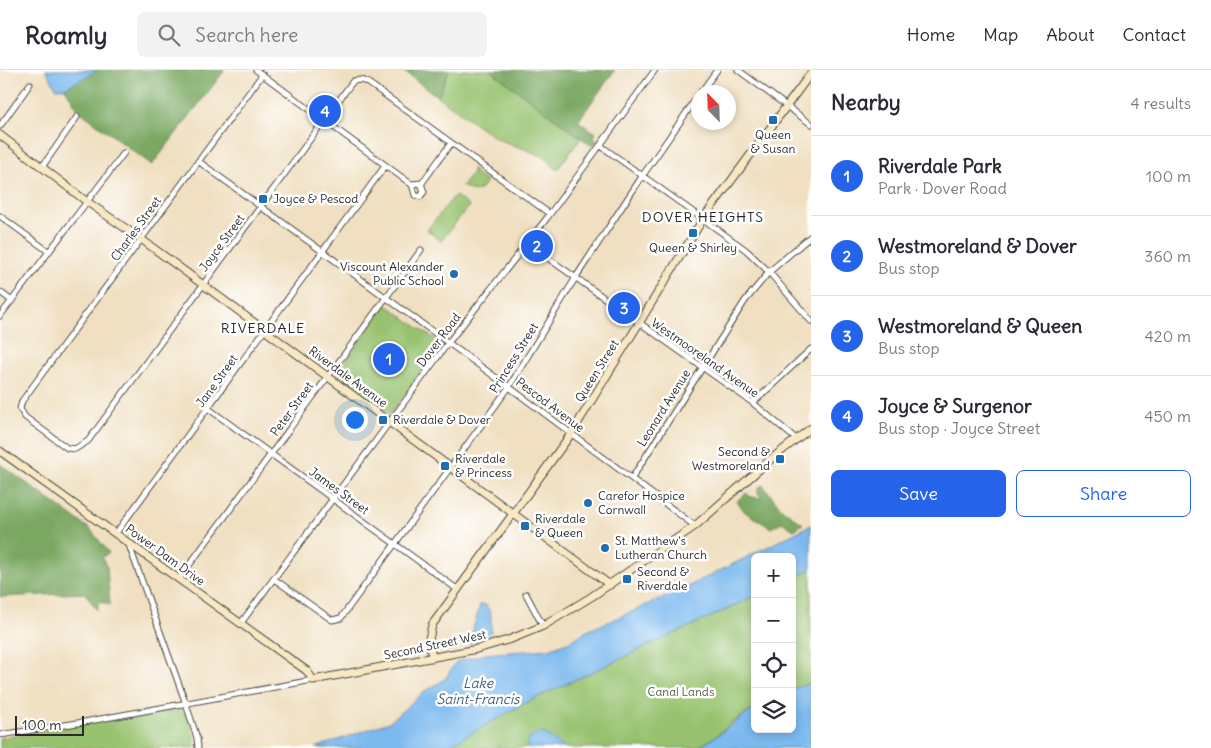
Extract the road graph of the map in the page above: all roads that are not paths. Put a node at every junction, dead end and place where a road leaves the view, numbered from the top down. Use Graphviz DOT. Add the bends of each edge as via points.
graph roads {
  1 [pos="256,70"];
  2 [pos="655,70"];
  3 [pos="717,70"];
  4 [pos="738,70"];
  5 [pos="811,73"];
  6 [pos="262,75"];
  7 [pos="30,84"];
  8 [pos="706,85"];
  9 [pos="691,106"];
  10 [pos="787,106"];
  11 [pos="78,117"];
  12 [pos="325,120"];
  13 [pos="811,124"];
  14 [pos="0,126"];
  15 [pos="0,135"];
  16 [pos="451,143"];
  17 [pos="601,146"];
  18 [pos="124,153"];
  19 [pos="198,161"];
  20 [pos="385,166"];
  21 [pos="42,167"];
  22 [pos="643,175"];
  23 [pos="421,183"];
  24 [pos="412,184"];
  25 [pos="86,201"];
  26 [pos="261,206"];
  27 [pos="550,214"];
  28 [pos="0,216"];
  29 [pos="704,219"];
  30 [pos="811,236"];
  31 [pos="141,239"];
  32 [pos="528,244"];
  33 [pos="421,250"];
  34 [pos="48,251"];
  35 [pos="323,252"];
  36 [pos="770,272"];
  37 [pos="576,277"];
  38 [pos="203,285"];
  39 [pos="0,292"];
  40 [pos="385,297"];
  41 [pos="12,301"];
  42 [pos="0,316"];
  43 [pos="811,321"];
  44 [pos="639,323"];
  45 [pos="266,330"];
  46 [pos="448,343"];
  47 [pos="811,349"];
  48 [pos="702,367"];
  49 [pos="328,376"];
  50 [pos="509,387"];
  51 [pos="753,404"];
  52 [pos="209,409"];
  53 [pos="390,422"];
  54 [pos="811,428"];
  55 [pos="571,434"];
  56 [pos="796,439"];
  57 [pos="88,441"];
  58 [pos="0,450"];
  59 [pos="271,454"];
  60 [pos="452,468"];
  61 [pos="632,478"];
  62 [pos="333,498"];
  63 [pos="514,512"];
  64 [pos="695,526"];
  65 [pos="116,534"];
  66 [pos="129,545"];
  67 [pos="396,545"];
  68 [pos="179,579"];
  69 [pos="274,579"];
  70 [pos="610,585"];
  71 [pos="457,589"];
  72 [pos="526,594"];
  73 [pos="241,623"];
  74 [pos="544,626"];
  75 [pos="432,658"];
  76 [pos="313,680"];
  77 [pos="186,704"];
  78 [pos="0,735"];
  79 [pos="198,748"];
  1 -- 6 [label="street"];
  2 -- 17 [label="street, Dover Road"];
  3 -- 8 [label="street"];
  4 -- 10 [label="street"];
  5 -- 10 [label="street, Queen Street"];
  6 -- 12 [label="street"];
  6 -- 19 [label="street, Charles Street"];
  7 -- 14 [label="street"];
  9 -- 22 [label="street, Princess Street"];
  10 -- 13 [label="street"];
  10 -- 29 [label="street, Queen Street"];
  11 -- 21 [label="street"];
  12 -- 16 [label="street, Joyce Street" via="351,83 361,80"];
  12 -- 20 [label="street"];
  12 -- 26 [label="street, Joyce Street"];
  15 -- 21 [label="street, Riverdale Avenue"];
  16 -- 23 [label="street"];
  16 -- 27 [label="street, Joyce Street"];
  17 -- 22 [label="street"];
  17 -- 27 [label="street, Dover Road"];
  18 -- 25 [label="street"];
  19 -- 26 [label="street, Pescod Avenue"];
  19 -- 31 [label="street, Charles Street"];
  20 -- 24 [label="street"];
  20 -- 35 [label="street, Jane Street"];
  21 -- 25 [label="street, Riverdale Avenue"];
  22 -- 29 [label="street"];
  22 -- 37 [label="street, Princess Street"];
  23 -- 24 [label="street"];
  23 -- 24 [label="street" via="424,192 417,197"];
  25 -- 31 [label="street, Riverdale Avenue"];
  25 -- 34 [label="street"];
  26 -- 35 [label="street, Pescod Avenue"];
  26 -- 38 [label="street, Joyce Street"];
  27 -- 32 [label="street, Dover Road"];
  28 -- 34 [label="street"];
  29 -- 36 [label="street"];
  29 -- 44 [label="street, Queen Street"];
  30 -- 36 [label="street, Leonard Avenue"];
  31 -- 38 [label="street, Riverdale Avenue"];
  31 -- 57 [label="street, Charles Street" via="22,401 20,409 25,417 63,446 75,449"];
  32 -- 37 [label="street, Westmooreland Avenue"];
  32 -- 46 [label="street, Dover Road"];
  33 -- 40 [label="street, Peter Street"];
  34 -- 41 [label="street"];
  35 -- 40 [label="street, Pescod Avenue"];
  35 -- 45 [label="street, Jane Street"];
  36 -- 43 [label="street"];
  36 -- 48 [label="street, Leonard Avenue" via="745,301"];
  37 -- 44 [label="street, Westmooreland Avenue"];
  37 -- 50 [label="street, Princess Street"];
  38 -- 45 [label="street, Riverdale Avenue"];
  38 -- 57 [label="street, Joyce Street"];
  39 -- 41 [label="street"];
  40 -- 46 [label="street, Pescod Avenue"];
  40 -- 49 [label="street, Peter Street"];
  41 -- 42 [label="street"];
  44 -- 48 [label="street, Westmooreland Avenue"];
  44 -- 55 [label="street, Queen Street"];
  45 -- 49 [label="street, Riverdale Avenue"];
  45 -- 52 [label="street, Jane Street"];
  46 -- 50 [label="street, Pescod Avenue"];
  46 -- 53 [label="street, Dover Road"];
  47 -- 51 [label="street"];
  48 -- 51 [label="street, Westmooreland Avenue"];
  48 -- 61 [label="street, Leonard Avenue"];
  49 -- 53 [label="street, Riverdale Avenue"];
  49 -- 59 [label="street, Peter Street"];
  50 -- 55 [label="street, Pescod Avenue"];
  50 -- 60 [label="street, Princess Street"];
  51 -- 56 [label="street, Westmooreland Avenue"];
  52 -- 59 [label="street, James Street"];
  52 -- 65 [label="street, Jane Street"];
  53 -- 60 [label="street, Riverdale Avenue"];
  53 -- 62 [label="street, Dover Road"];
  54 -- 56 [label="street, Second Street West"];
  55 -- 61 [label="street, Pescod Avenue"];
  55 -- 63 [label="street, Queen Street"];
  56 -- 64 [label="street, Second Street West"];
  58 -- 65 [label="street, Power Dam Drive"];
  59 -- 62 [label="street, James Street"];
  59 -- 68 [label="street, Peter Street"];
  60 -- 63 [label="street, Riverdale Avenue"];
  60 -- 67 [label="street, Princess Street"];
  61 -- 64 [label="street, Pescod Avenue"];
  62 -- 67 [label="street, James Street"];
  62 -- 69 [label="street, Dover Road"];
  63 -- 70 [label="street, Riverdale Avenue"];
  63 -- 71 [label="street, Queen Street"];
  64 -- 70 [label="street, Second Street West"];
  65 -- 66 [label="street, Power Dam Drive"];
  66 -- 68 [label="street, Power Dam Drive"];
  66 -- 77 [label="street"];
  67 -- 69 [label="street, Princess Street" via="341,618 334,622"];
  67 -- 71 [label="street, James Street"];
  68 -- 73 [label="street, Power Dam Drive"];
  69 -- 73 [label="street, Dover Road"];
  70 -- 74 [label="street, Second Street West"];
  71 -- 75 [label="street, Queen Street" via="430,629"];
  72 -- 74 [label="street"];
  73 -- 76 [label="street, Power Dam Drive" via="307,670"];
  74 -- 75 [label="street, Second Street West" via="494,644"];
  75 -- 76 [label="street, Second Street West"];
  76 -- 77 [label="street, Second Street West"];
  77 -- 78 [label="street, Second Street West"];
  77 -- 79 [label="street" via="198,738"];
}
